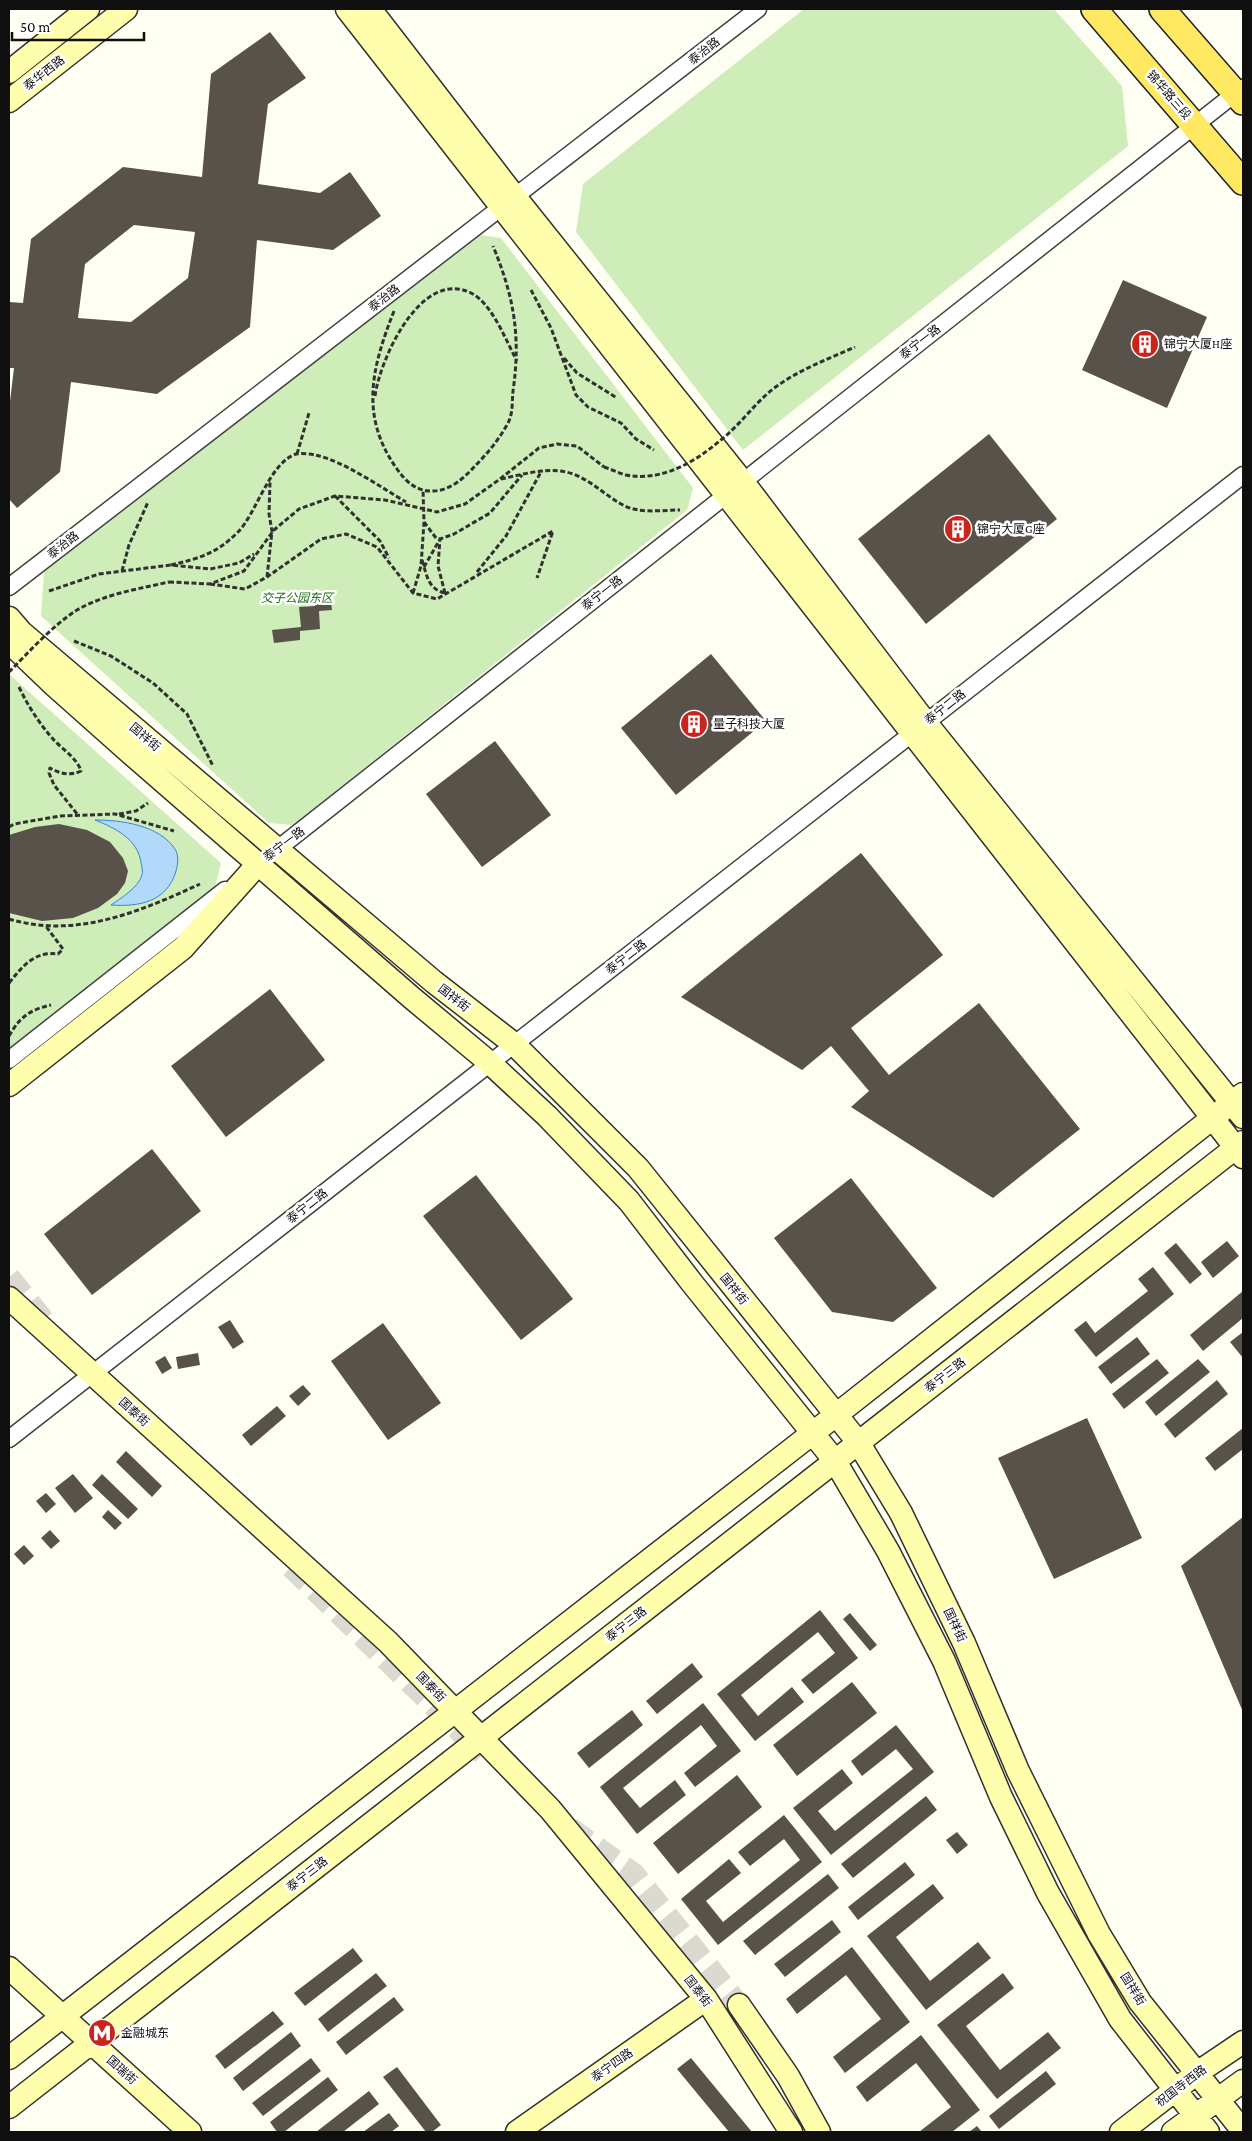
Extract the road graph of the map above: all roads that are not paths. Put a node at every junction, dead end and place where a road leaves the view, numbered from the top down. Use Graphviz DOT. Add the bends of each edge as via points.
graph roads {
  1 [pos="88,9"];
  2 [pos="126,9"];
  3 [pos="346,9"];
  4 [pos="370,9"];
  5 [pos="758,9"];
  6 [pos="1094,9"];
  7 [pos="1162,9"];
  8 [pos="9,72"];
  9 [pos="1241,94"];
  10 [pos="9,101"];
  11 [pos="1195,126"];
  12 [pos="1243,182"];
  13 [pos="508,202"];
  14 [pos="1243,474"];
  15 [pos="735,488"];
  16 [pos="9,587"];
  17 [pos="9,618"];
  18 [pos="9,642"];
  19 [pos="919,728"];
  20 [pos="278,849"];
  21 [pos="258,864"];
  22 [pos="514,1044"];
  23 [pos="9,1060"];
  24 [pos="490,1063"];
  25 [pos="9,1085"];
  26 [pos="1240,1104"];
  27 [pos="1213,1118"];
  28 [pos="1241,1148"];
  29 [pos="9,1298"];
  30 [pos="92,1374"];
  31 [pos="836,1415"];
  32 [pos="812,1432"];
  33 [pos="9,1439"];
  34 [pos="858,1442"];
  35 [pos="835,1461"];
  36 [pos="455,1711"];
  37 [pos="481,1738"];
  38 [pos="9,1968"];
  39 [pos="706,1999"];
  40 [pos="739,2005"];
  41 [pos="62,2016"];
  42 [pos="91,2042"];
  43 [pos="1243,2042"];
  44 [pos="9,2058"];
  45 [pos="1197,2073"];
  46 [pos="1243,2081"];
  47 [pos="1175,2090"];
  48 [pos="1217,2099"];
  49 [pos="9,2107"];
  50 [pos="1201,2124"];
  51 [pos="1243,2131"];
  52 [pos="190,2132"];
  53 [pos="517,2132"];
  54 [pos="792,2132"];
  55 [pos="820,2132"];
  56 [pos="1121,2132"];
  57 [pos="1173,2132"];
  1 -- 8 [label="street, 泰华西路"];
  2 -- 10 [label="street, 泰华西路"];
  3 -- 13 [label="street"];
  4 -- 13 [label="street"];
  5 -- 13 [label="street, 泰治路"];
  6 -- 11 [label="main road, 锦华路三段"];
  7 -- 9 [label="main road"];
  9 -- 11 [label="street, 泰宁一路"];
  11 -- 12 [label="main road, 锦华路三段"];
  11 -- 15 [label="street, 泰宁一路"];
  13 -- 15 [label="street"];
  13 -- 16 [label="street, 泰治路"];
  14 -- 19 [label="street, 泰宁二路"];
  15 -- 19 [label="street"];
  15 -- 20 [label="street, 泰宁一路"];
  17 -- 20 [label="street, 国祥街" via="21,632"];
  18 -- 21 [label="street, 国祥街" via="76,706"];
  19 -- 22 [label="street, 泰宁二路"];
  19 -- 26 [label="street"];
  19 -- 27 [label="street"];
  20 -- 21 [label="street, 泰宁一路"];
  20 -- 22 [label="street, 国祥街" via="434,982"];
  21 -- 23 [label="street, 泰宁一路"];
  21 -- 24 [label="street, 国祥街"];
  21 -- 25 [label="street" via="183,948"];
  22 -- 24 [label="street, 泰宁二路"];
  22 -- 31 [label="street, 国祥街" via="638,1168"];
  24 -- 30 [label="street, 泰宁二路"];
  24 -- 32 [label="street, 国祥街" via="548,1116 630,1201"];
  26 -- 27 [label="street"];
  27 -- 28 [label="street"];
  27 -- 31 [label="street"];
  28 -- 34 [label="street, 泰宁三路"];
  29 -- 30 [label="street, 国泰街"];
  30 -- 33 [label="street, 泰宁二路"];
  30 -- 36 [label="street, 国泰街" via="388,1642"];
  31 -- 32 [label="street"];
  31 -- 34 [label="street, 国祥街"];
  32 -- 35 [label="street, 国祥街"];
  32 -- 36 [label="street"];
  34 -- 35 [label="street, 泰宁三路"];
  34 -- 45 [label="street, 国祥街" via="901,1513 964,1643 1018,1771 1099,1934 1140,2002"];
  35 -- 37 [label="street, 泰宁三路"];
  35 -- 47 [label="street, 国祥街" via="888,1551 944,1661 1001,1797 1048,1893 1120,2019"];
  36 -- 37 [label="street, 国泰街"];
  36 -- 41 [label="street"];
  37 -- 39 [label="street, 国泰街" via="550,1809"];
  37 -- 42 [label="street, 泰宁三路"];
  38 -- 41 [label="street, 国瑞街"];
  39 -- 53 [label="street, 泰宁四路"];
  39 -- 54 [label="street, 国泰街"];
  40 -- 55 [label="street" via="788,2076"];
  41 -- 42 [label="street, 国瑞街"];
  41 -- 44 [label="street"];
  42 -- 49 [label="street, 泰宁三路"];
  42 -- 52 [label="street, 国瑞街"];
  43 -- 45 [label="street, 祝国寺西路"];
  45 -- 47 [label="street, 祝国寺西路"];
  45 -- 48 [label="street, 国祥街"];
  46 -- 48 [label="street"];
  47 -- 50 [label="street, 国祥街"];
  47 -- 56 [label="street, 祝国寺西路"];
  48 -- 50 [label="street"];
  48 -- 51 [label="street, 国祥街"];
  50 -- 57 [label="street"];
}
